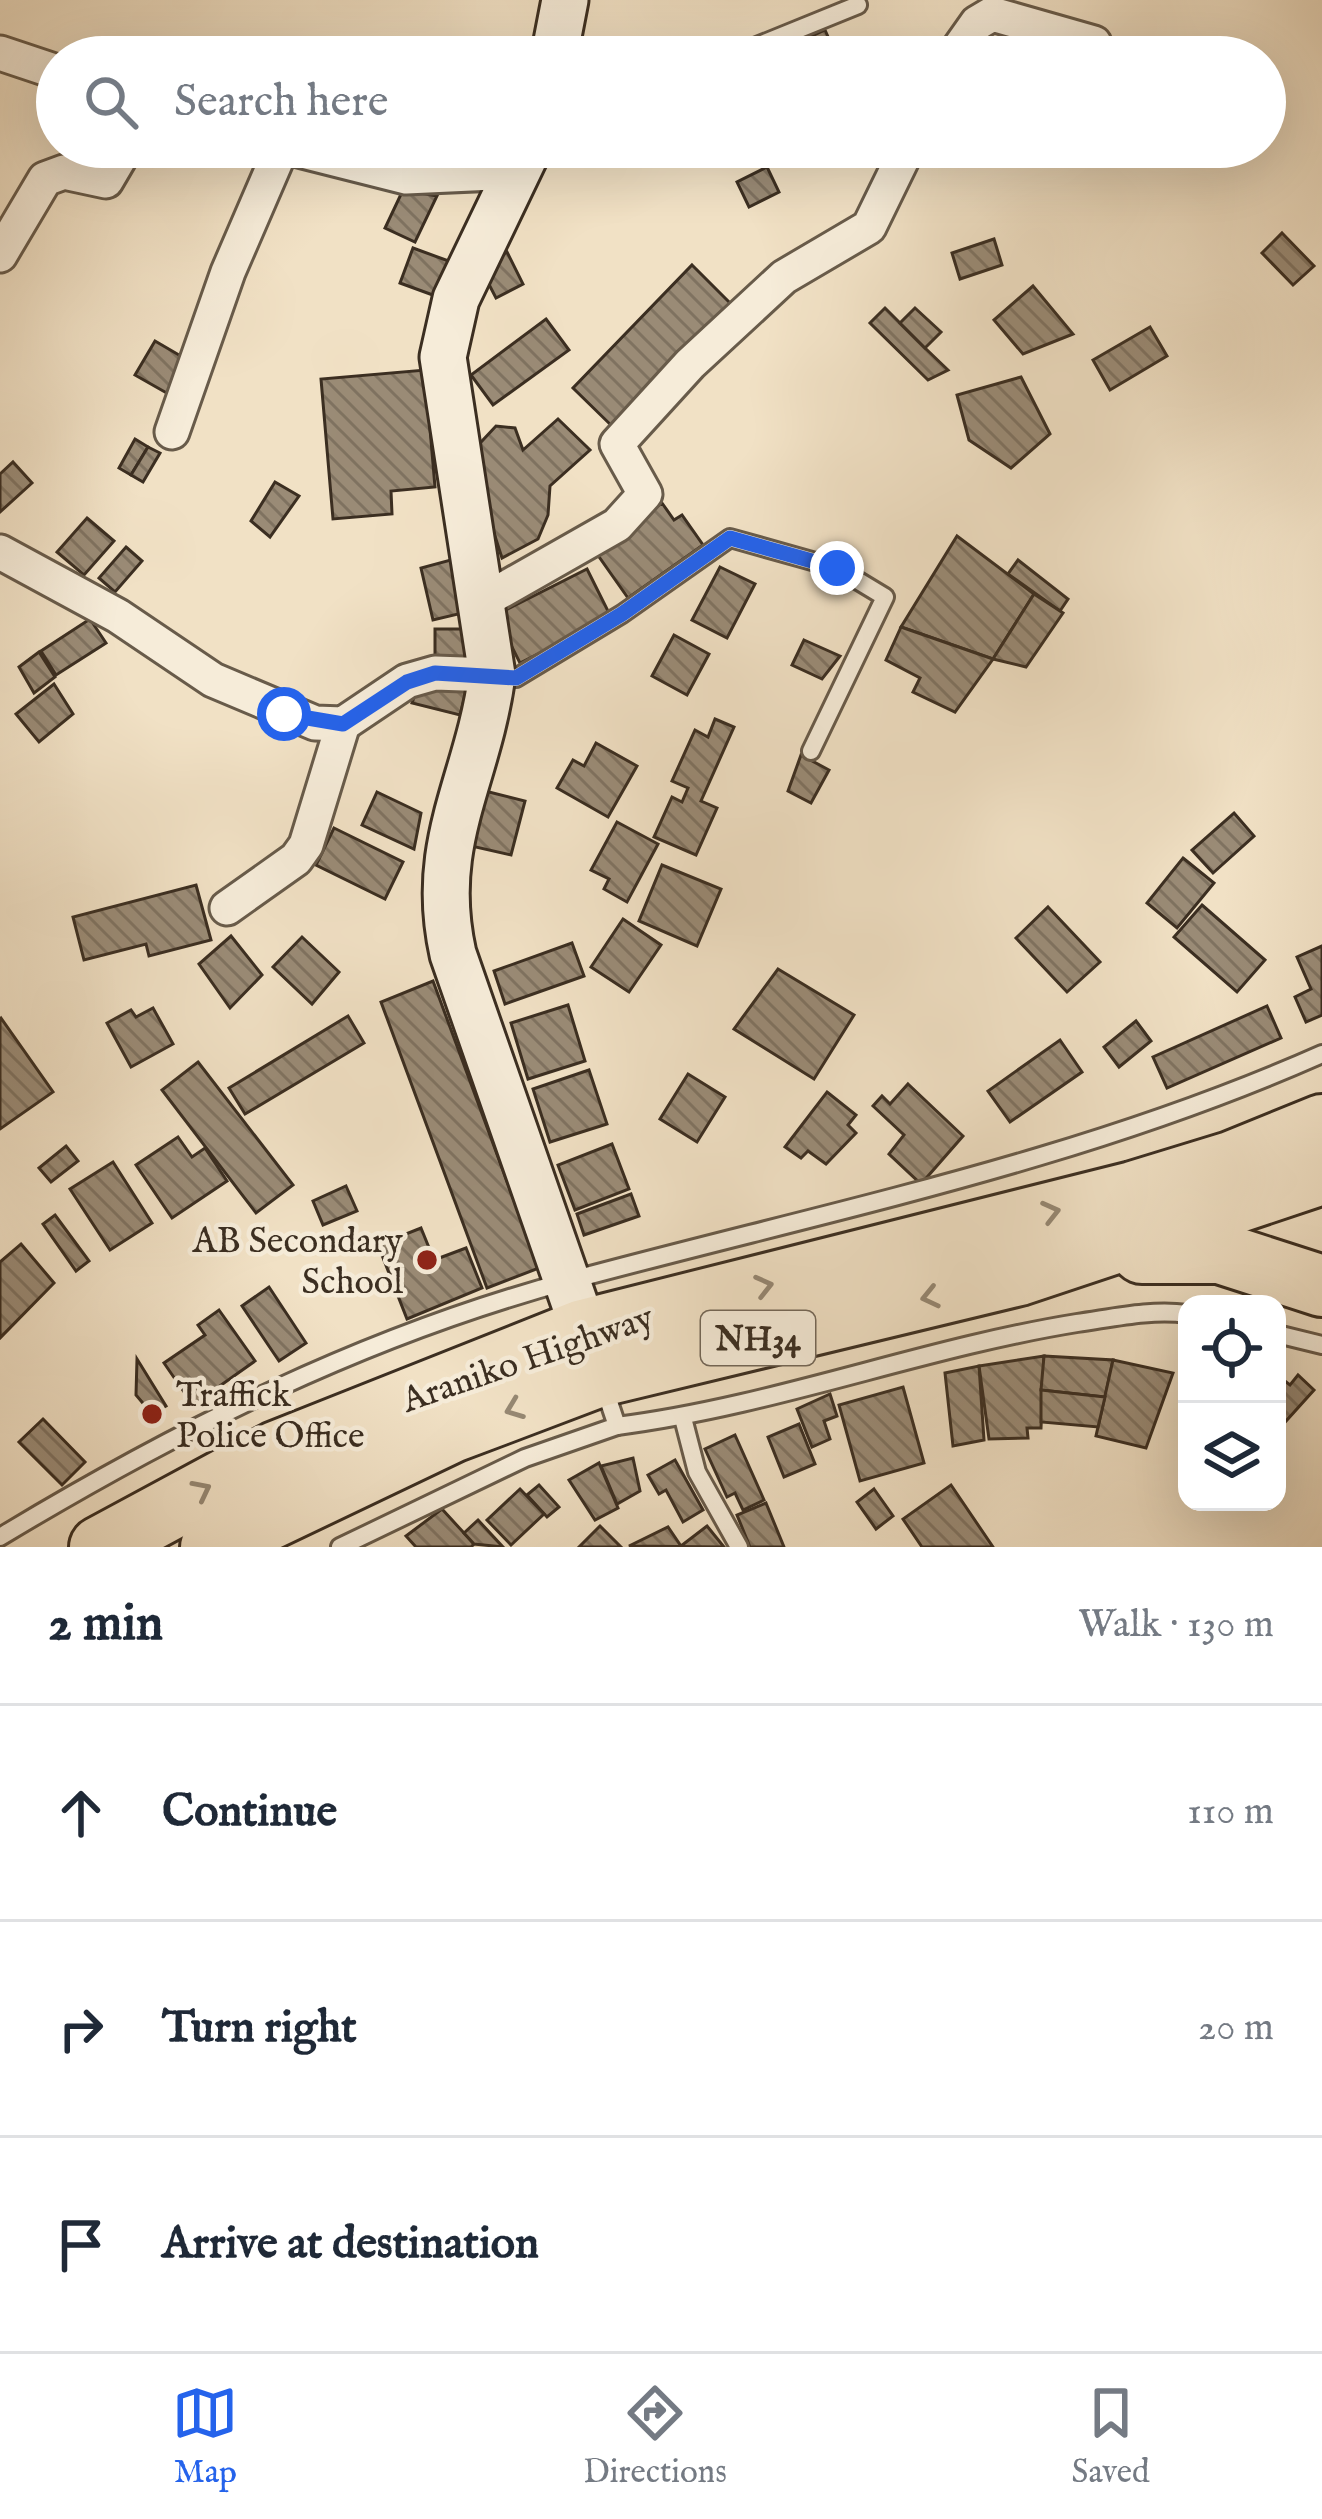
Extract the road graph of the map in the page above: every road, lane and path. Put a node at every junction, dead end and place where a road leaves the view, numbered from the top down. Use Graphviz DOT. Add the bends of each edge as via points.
graph roads {
  1 [pos="565,0"];
  2 [pos="858,4"];
  3 [pos="558,36"];
  4 [pos="781,36"];
  5 [pos="968,36"];
  6 [pos="1069,36"];
  7 [pos="0,53"];
  8 [pos="36,65"];
  9 [pos="114,168"];
  10 [pos="275,168"];
  11 [pos="370,168"];
  12 [pos="465,168"];
  13 [pos="520,168"];
  14 [pos="898,168"];
  15 [pos="0,255"];
  16 [pos="172,432"];
  17 [pos="0,552"];
  18 [pos="484,600"];
  19 [pos="492,675"];
  20 [pos="343,724"];
  21 [pos="811,751"];
  22 [pos="227,908"];
  23 [pos="1322,1054"];
  24 [pos="1322,1126"];
  25 [pos="1322,1174"];
  26 [pos="1019,1275"];
  27 [pos="1322,1286"];
  28 [pos="1178,1314"];
  29 [pos="1286,1336"];
  30 [pos="1322,1345"];
  31 [pos="592,1354"];
  32 [pos="683,1418"];
  33 [pos="0,1537"];
  34 [pos="100,1547"];
  35 [pos="211,1547"];
  36 [pos="340,1547"];
  37 [pos="739,1547"];
  1 -- 3 [label="street"];
  2 -- 4 [label="lane"];
  5 -- 6 [label="street" via="992,14"];
  7 -- 8 [label="street"];
  9 -- 15 [label="street" via="98,184 64,172 45,179"];
  10 -- 16 [label="street" via="228,272"];
  11 -- 12 [label="street" via="406,177"];
  13 -- 18 [label="street" via="456,299 443,357"];
  14 -- 18 [label="street" via="869,227 784,278 617,444 645,494 616,525"];
  17 -- 20 [label="street" via="252,700 315,723"];
  18 -- 19 [label="street"];
  19 -- 20 [label="street" via="435,673 407,682"];
  19 -- 21 [label="lane" via="516,678 718,544 743,538 837,568 885,596"];
  19 -- 31 [label="street" via="486,725 452,824 443,911"];
  20 -- 22 [label="street" via="306,845"];
  23 -- 31 [label="lane"];
  31 -- 24 [label="highway, Araniko Highway / NH34, one-way" via="1231,1162"];
  25 -- 26 [label="highway, Araniko Highway / NH34"];
  26 -- 27 [label="highway" via="1158,1250 1220,1253"];
  26 -- 31 [label="highway, Araniko Highway / NH34, one-way"];
  28 -- 32 [label="lane" via="1015,1333"];
  29 -- 30 [label="lane"];
  31 -- 32 [label="lane"];
  31 -- 33 [label="lane" via="300,1375 176,1434"];
  34 -- 31 [label="highway, Araniko Highway / NH34, one-way" via="276,1452 424,1389"];
  31 -- 35 [label="highway, Araniko Highway / NH34, one-way" via="452,1432"];
  31 -- 36 [label="lane" via="525,1458"];
  32 -- 37 [label="lane" via="698,1472"];
}
